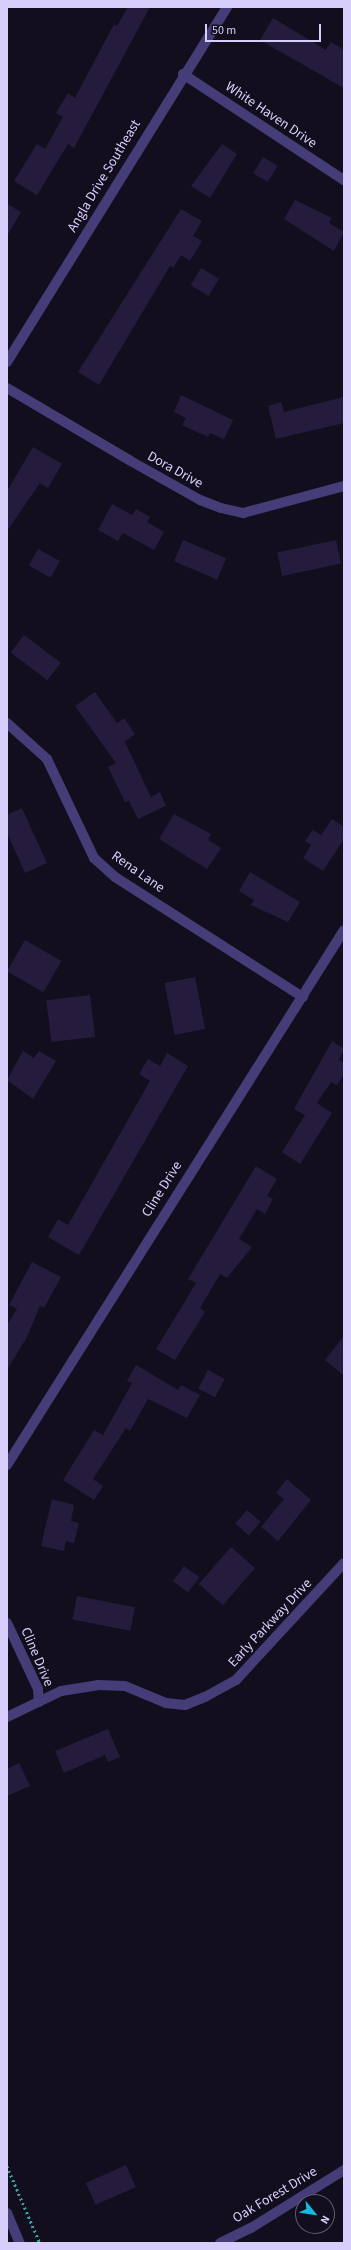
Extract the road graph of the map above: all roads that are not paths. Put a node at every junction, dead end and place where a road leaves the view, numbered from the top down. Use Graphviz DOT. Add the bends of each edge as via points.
graph roads {
  1 [pos="227,7"];
  2 [pos="183,74"];
  3 [pos="344,180"];
  4 [pos="7,362"];
  5 [pos="7,388"];
  6 [pos="344,486"];
  7 [pos="7,723"];
  8 [pos="344,930"];
  9 [pos="304,997"];
  10 [pos="7,1466"];
  11 [pos="344,1563"];
  12 [pos="7,1623"];
  13 [pos="39,1702"];
  14 [pos="7,1717"];
  15 [pos="344,2170"];
  16 [pos="7,2213"];
  17 [pos="20,2243"];
  18 [pos="220,2243"];
  1 -- 2 [label="street, Angla Drive Southeast"];
  2 -- 3 [label="street, White Haven Drive"];
  2 -- 4 [label="street, Angla Drive Southeast"];
  5 -- 6 [label="street, Dora Drive" via="168,482 221,508 243,513"];
  7 -- 9 [label="street, Rena Lane" via="47,759 94,858 115,877"];
  8 -- 9 [label="street, Cline Drive"];
  9 -- 10 [label="street, Cline Drive" via="186,1175"];
  11 -- 13 [label="street, Early Parkway Drive" via="236,1680 205,1697 185,1705 166,1703 125,1686 98,1685 61,1690"];
  12 -- 13 [label="street, Cline Drive" via="38,1689"];
  13 -- 14 [label="street, Early Parkway Drive"];
  15 -- 18 [label="street, Oak Forest Drive" via="252,2228"];
  16 -- 17 [label="street"];
}
